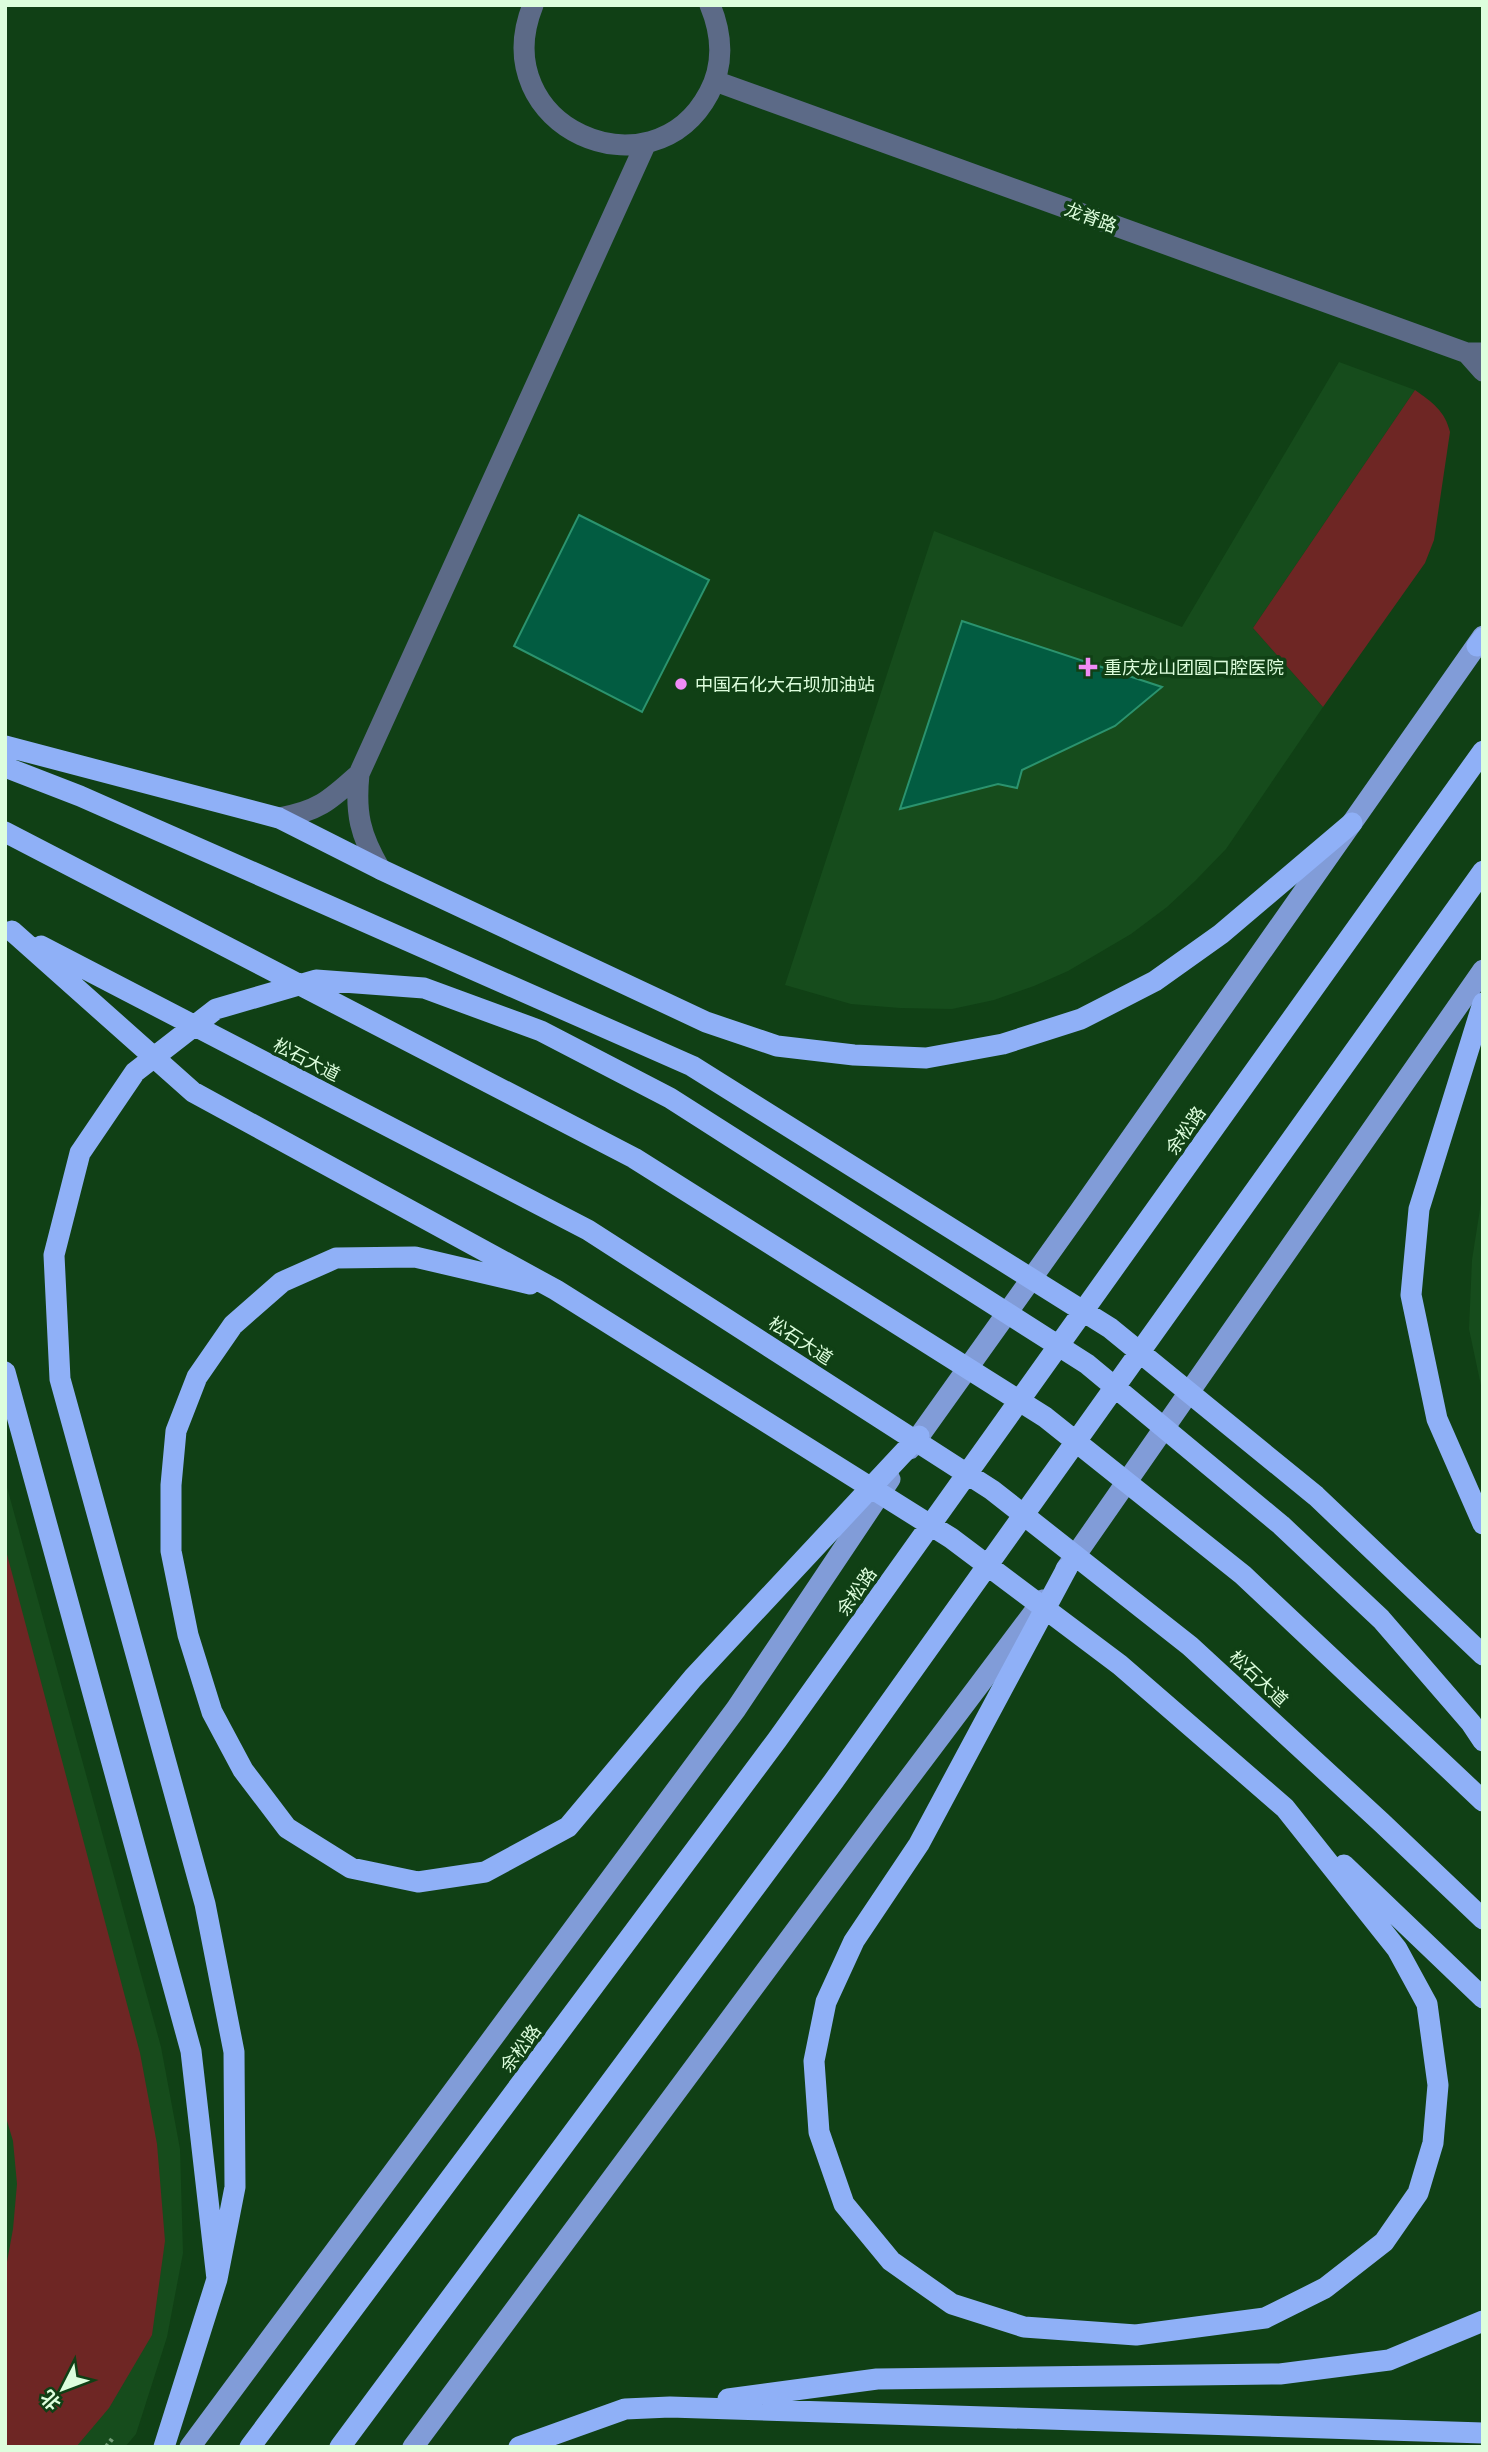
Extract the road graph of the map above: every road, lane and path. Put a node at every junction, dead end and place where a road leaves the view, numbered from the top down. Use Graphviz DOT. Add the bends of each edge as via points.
graph roads {
  1 [pos="533,5"];
  2 [pos="710,5"];
  3 [pos="715,81"];
  4 [pos="646,143"];
  5 [pos="1475,353"];
  6 [pos="1483,371"];
  7 [pos="1481,640"];
  8 [pos="5,746"];
  9 [pos="1483,751"];
  10 [pos="5,767"];
  11 [pos="359,774"];
  12 [pos="279,818"];
  13 [pos="1352,823"];
  14 [pos="5,832"];
  15 [pos="380,869"];
  16 [pos="1483,871"];
  17 [pos="9,930"];
  18 [pos="1483,970"];
  19 [pos="1483,1003"];
  20 [pos="556,1290"];
  21 [pos="5,1372"];
  22 [pos="919,1436"];
  23 [pos="1483,1524"];
  24 [pos="1067,1568"];
  25 [pos="1483,1655"];
  26 [pos="1483,1741"];
  27 [pos="1483,1801"];
  28 [pos="1284,1808"];
  29 [pos="1483,1919"];
  30 [pos="1483,1998"];
  31 [pos="217,2279"];
  32 [pos="1480,2323"];
  33 [pos="670,2406"];
  34 [pos="1483,2432"];
  35 [pos="112,2440"];
  36 [pos="106,2447"];
  37 [pos="164,2447"];
  38 [pos="190,2447"];
  39 [pos="250,2447"];
  40 [pos="340,2447"];
  41 [pos="413,2447"];
  42 [pos="519,2447"];
  1 -- 4 [label="street" via="525,26 523,59 534,91 553,118 581,137 613,145"];
  2 -- 3 [label="street" via="718,24 720,53"];
  3 -- 4 [label="street" via="699,111 677,129"];
  3 -- 5 [label="street, 龙脊路"];
  4 -- 11 [label="street"];
  5 -- 6 [label="street"];
  7 -- 13 [label="main road"];
  8 -- 12 [label="highway"];
  9 -- 39 [label="highway, 余松路" via="778,1740"];
  10 -- 25 [label="highway" via="692,1066 1110,1328 1315,1496"];
  11 -- 12 [label="street" via="322,806"];
  11 -- 15 [label="street" via="358,818"];
  12 -- 15 [label="highway"];
  13 -- 15 [label="highway" via="1221,934 1155,981 1081,1019 1003,1044 926,1058 777,1046 706,1022"];
  13 -- 22 [label="main road"];
  14 -- 27 [label="highway" via="635,1158 1045,1417 1243,1575"];
  16 -- 40 [label="highway" via="833,1782"];
  17 -- 20 [label="highway" via="192,1092"];
  17 -- 29 [label="highway, 松石大道" via="588,1230 992,1490 1190,1646"];
  18 -- 24 [label="main road"];
  19 -- 23 [label="highway" via="1419,1209 1411,1295 1437,1419"];
  20 -- 22 [label="highway" via="415,1257 336,1258 282,1282 233,1325 197,1377 176,1431 171,1551 188,1635 212,1712 243,1770 288,1828 351,1868 418,1882 485,1872 568,1827 693,1678"];
  20 -- 28 [label="highway" via="951,1538 1120,1665"];
  21 -- 31 [label="highway" via="191,2051"];
  22 -- 38 [label="main road" via="736,1709"];
  24 -- 28 [label="highway" via="919,1844 854,1941 826,2002 814,2062 819,2132 844,2204 891,2262 952,2304 1024,2327 1136,2335 1265,2318 1325,2288 1384,2242 1418,2193 1433,2143 1438,2085 1427,2004 1398,1949"];
  24 -- 41 [label="main road"];
  26 -- 31 [label="highway" via="1381,1619 1282,1525 1087,1364 670,1098 541,1031 424,988 316,980 216,1009 135,1072 80,1153 54,1255 60,1379 205,1904 234,2053 235,2187"];
  28 -- 30 [label="highway"];
  31 -- 37 [label="highway"];
  32 -- 33 [label="highway" via="1389,2360 1280,2374 877,2379"];
  33 -- 34 [label="highway"];
  33 -- 42 [label="highway" via="625,2409"];
  35 -- 36 [label="path"];
}
